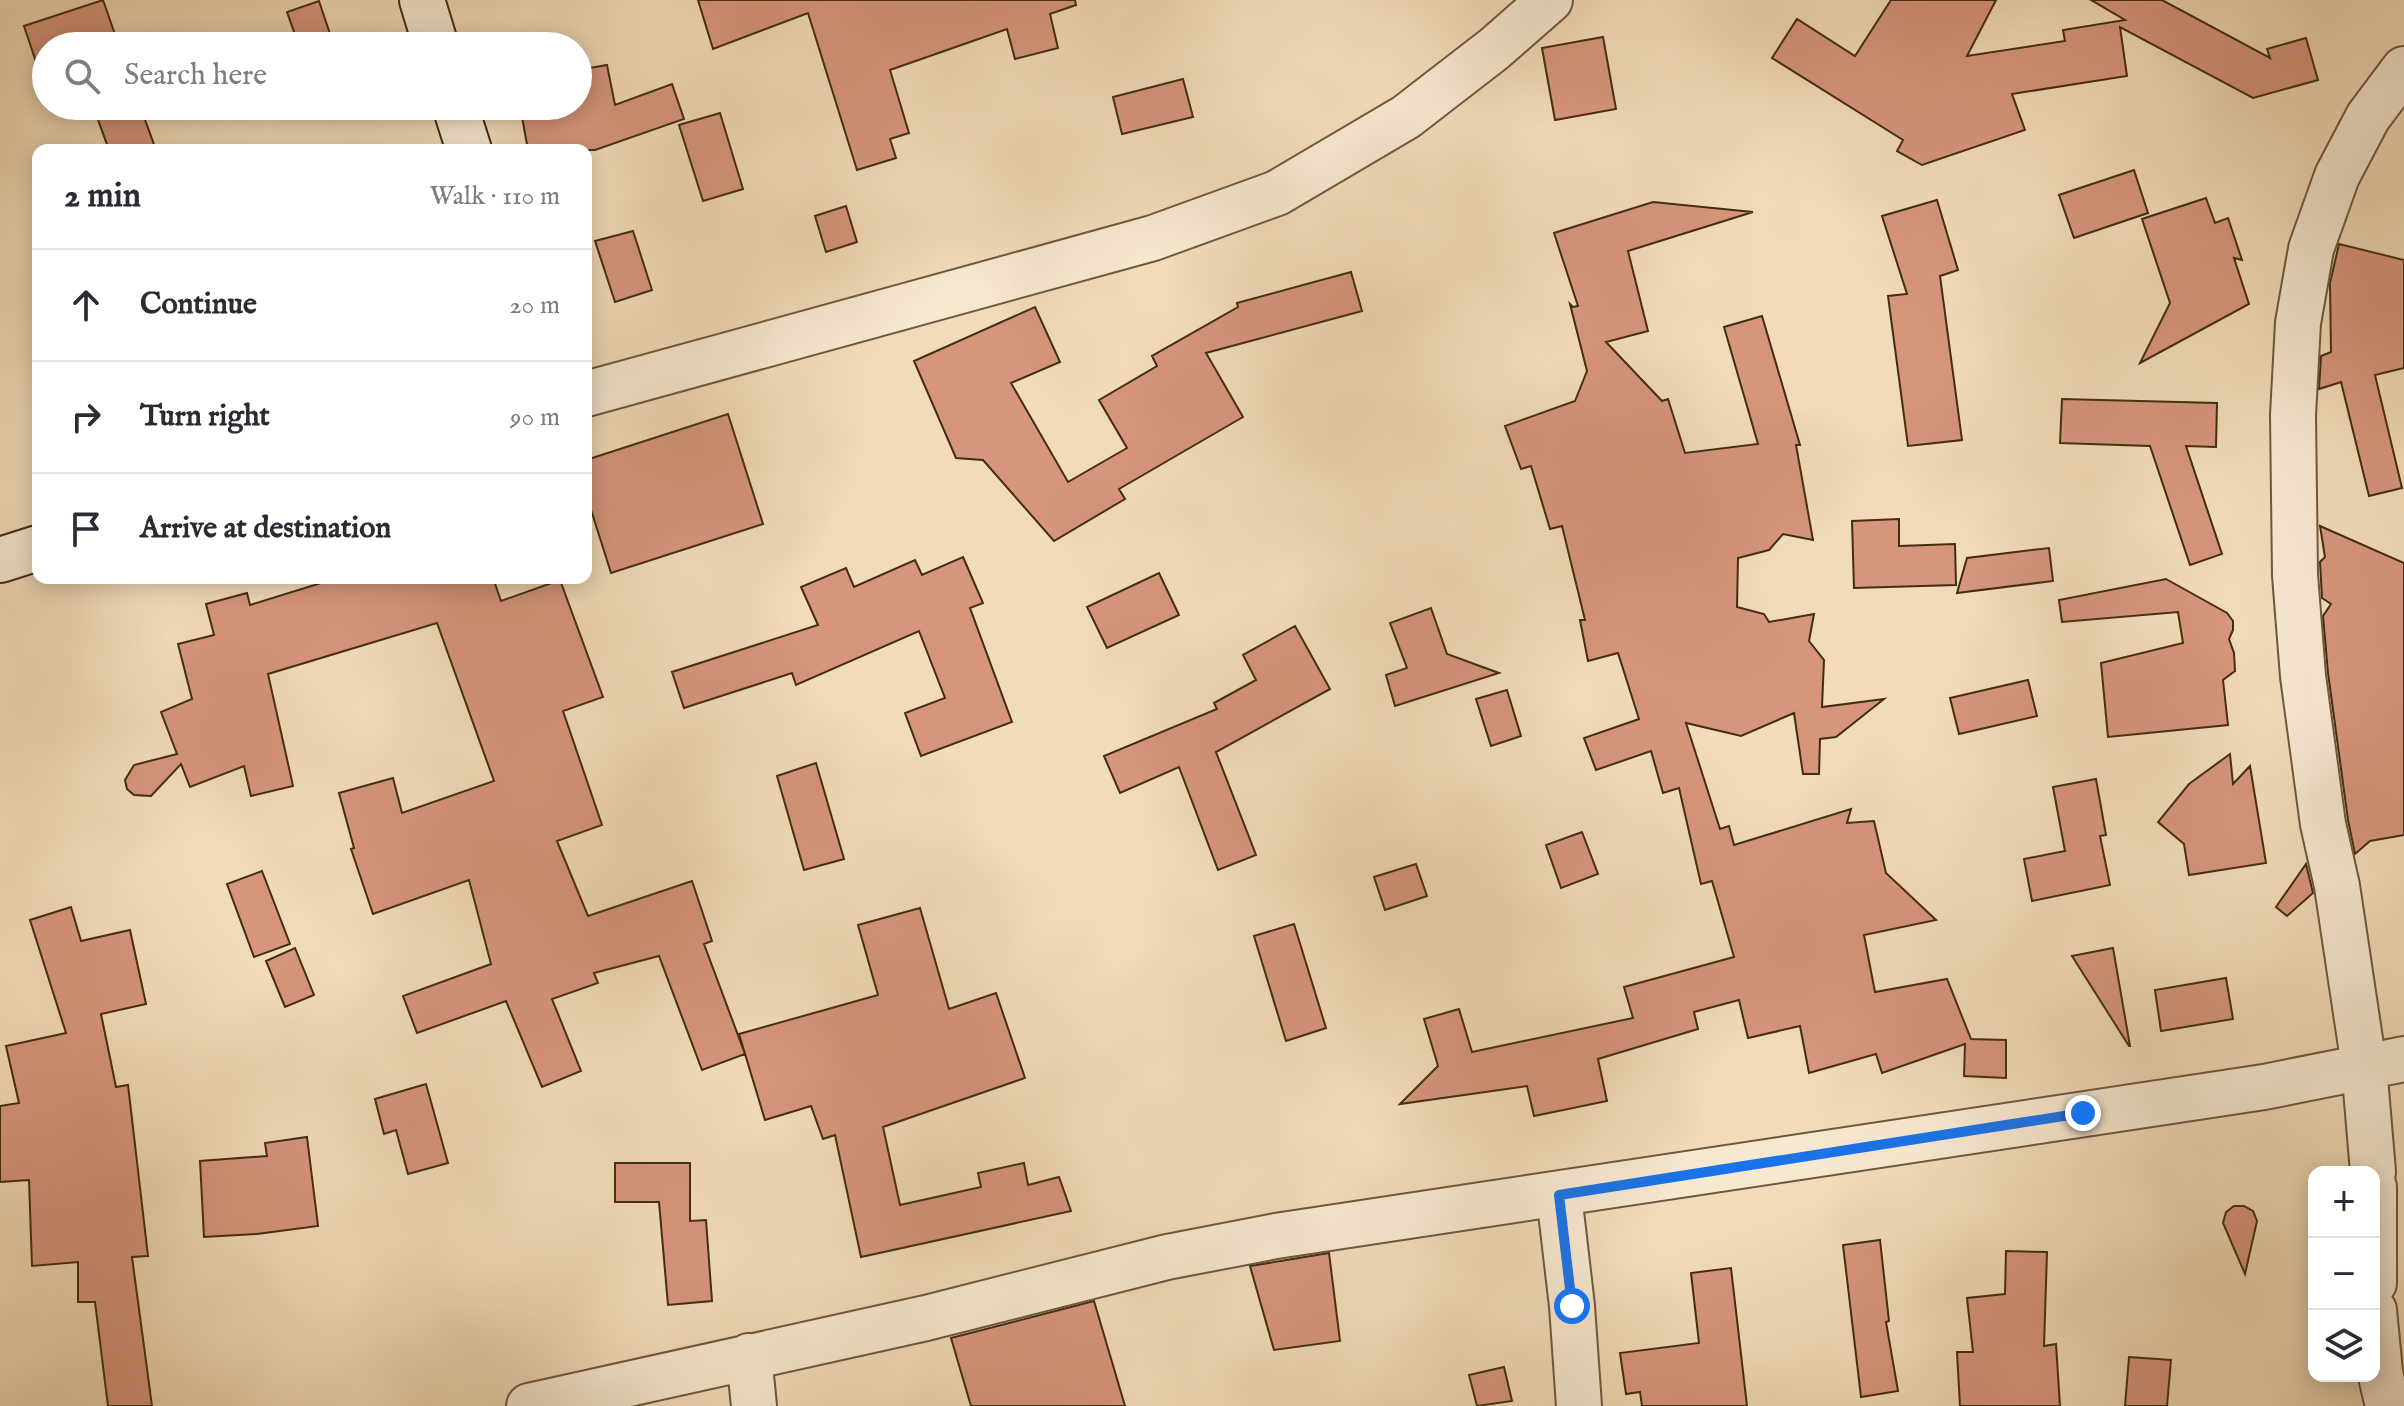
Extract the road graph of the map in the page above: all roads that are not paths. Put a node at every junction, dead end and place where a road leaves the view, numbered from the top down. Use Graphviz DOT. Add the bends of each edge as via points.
graph roads {
  1 [pos="422,0"];
  2 [pos="1550,0"];
  3 [pos="432,32"];
  4 [pos="2404,69"];
  5 [pos="459,120"];
  6 [pos="467,144"];
  7 [pos="592,392"];
  8 [pos="32,550"];
  9 [pos="0,560"];
  10 [pos="2384,1063"];
  11 [pos="2374,1166"];
  12 [pos="1559,1195"];
  13 [pos="749,1356"];
  14 [pos="2380,1372"];
  15 [pos="529,1406"];
  16 [pos="754,1406"];
  17 [pos="1579,1406"];
  18 [pos="2388,1406"];
  1 -- 3 [label="street"];
  2 -- 7 [label="street" via="1406,117 1277,193 1153,238"];
  4 -- 10 [label="street" via="2368,117 2337,176 2311,249 2298,323 2293,415 2295,575 2323,824"];
  5 -- 6 [label="street"];
  8 -- 9 [label="street"];
  10 -- 11 [label="street"];
  10 -- 12 [label="street" via="2264,1087"];
  12 -- 13 [label="street" via="1167,1257"];
  12 -- 17 [label="street"];
  13 -- 15 [label="street"];
  13 -- 16 [label="street"];
  14 -- 18 [label="street"];
}
